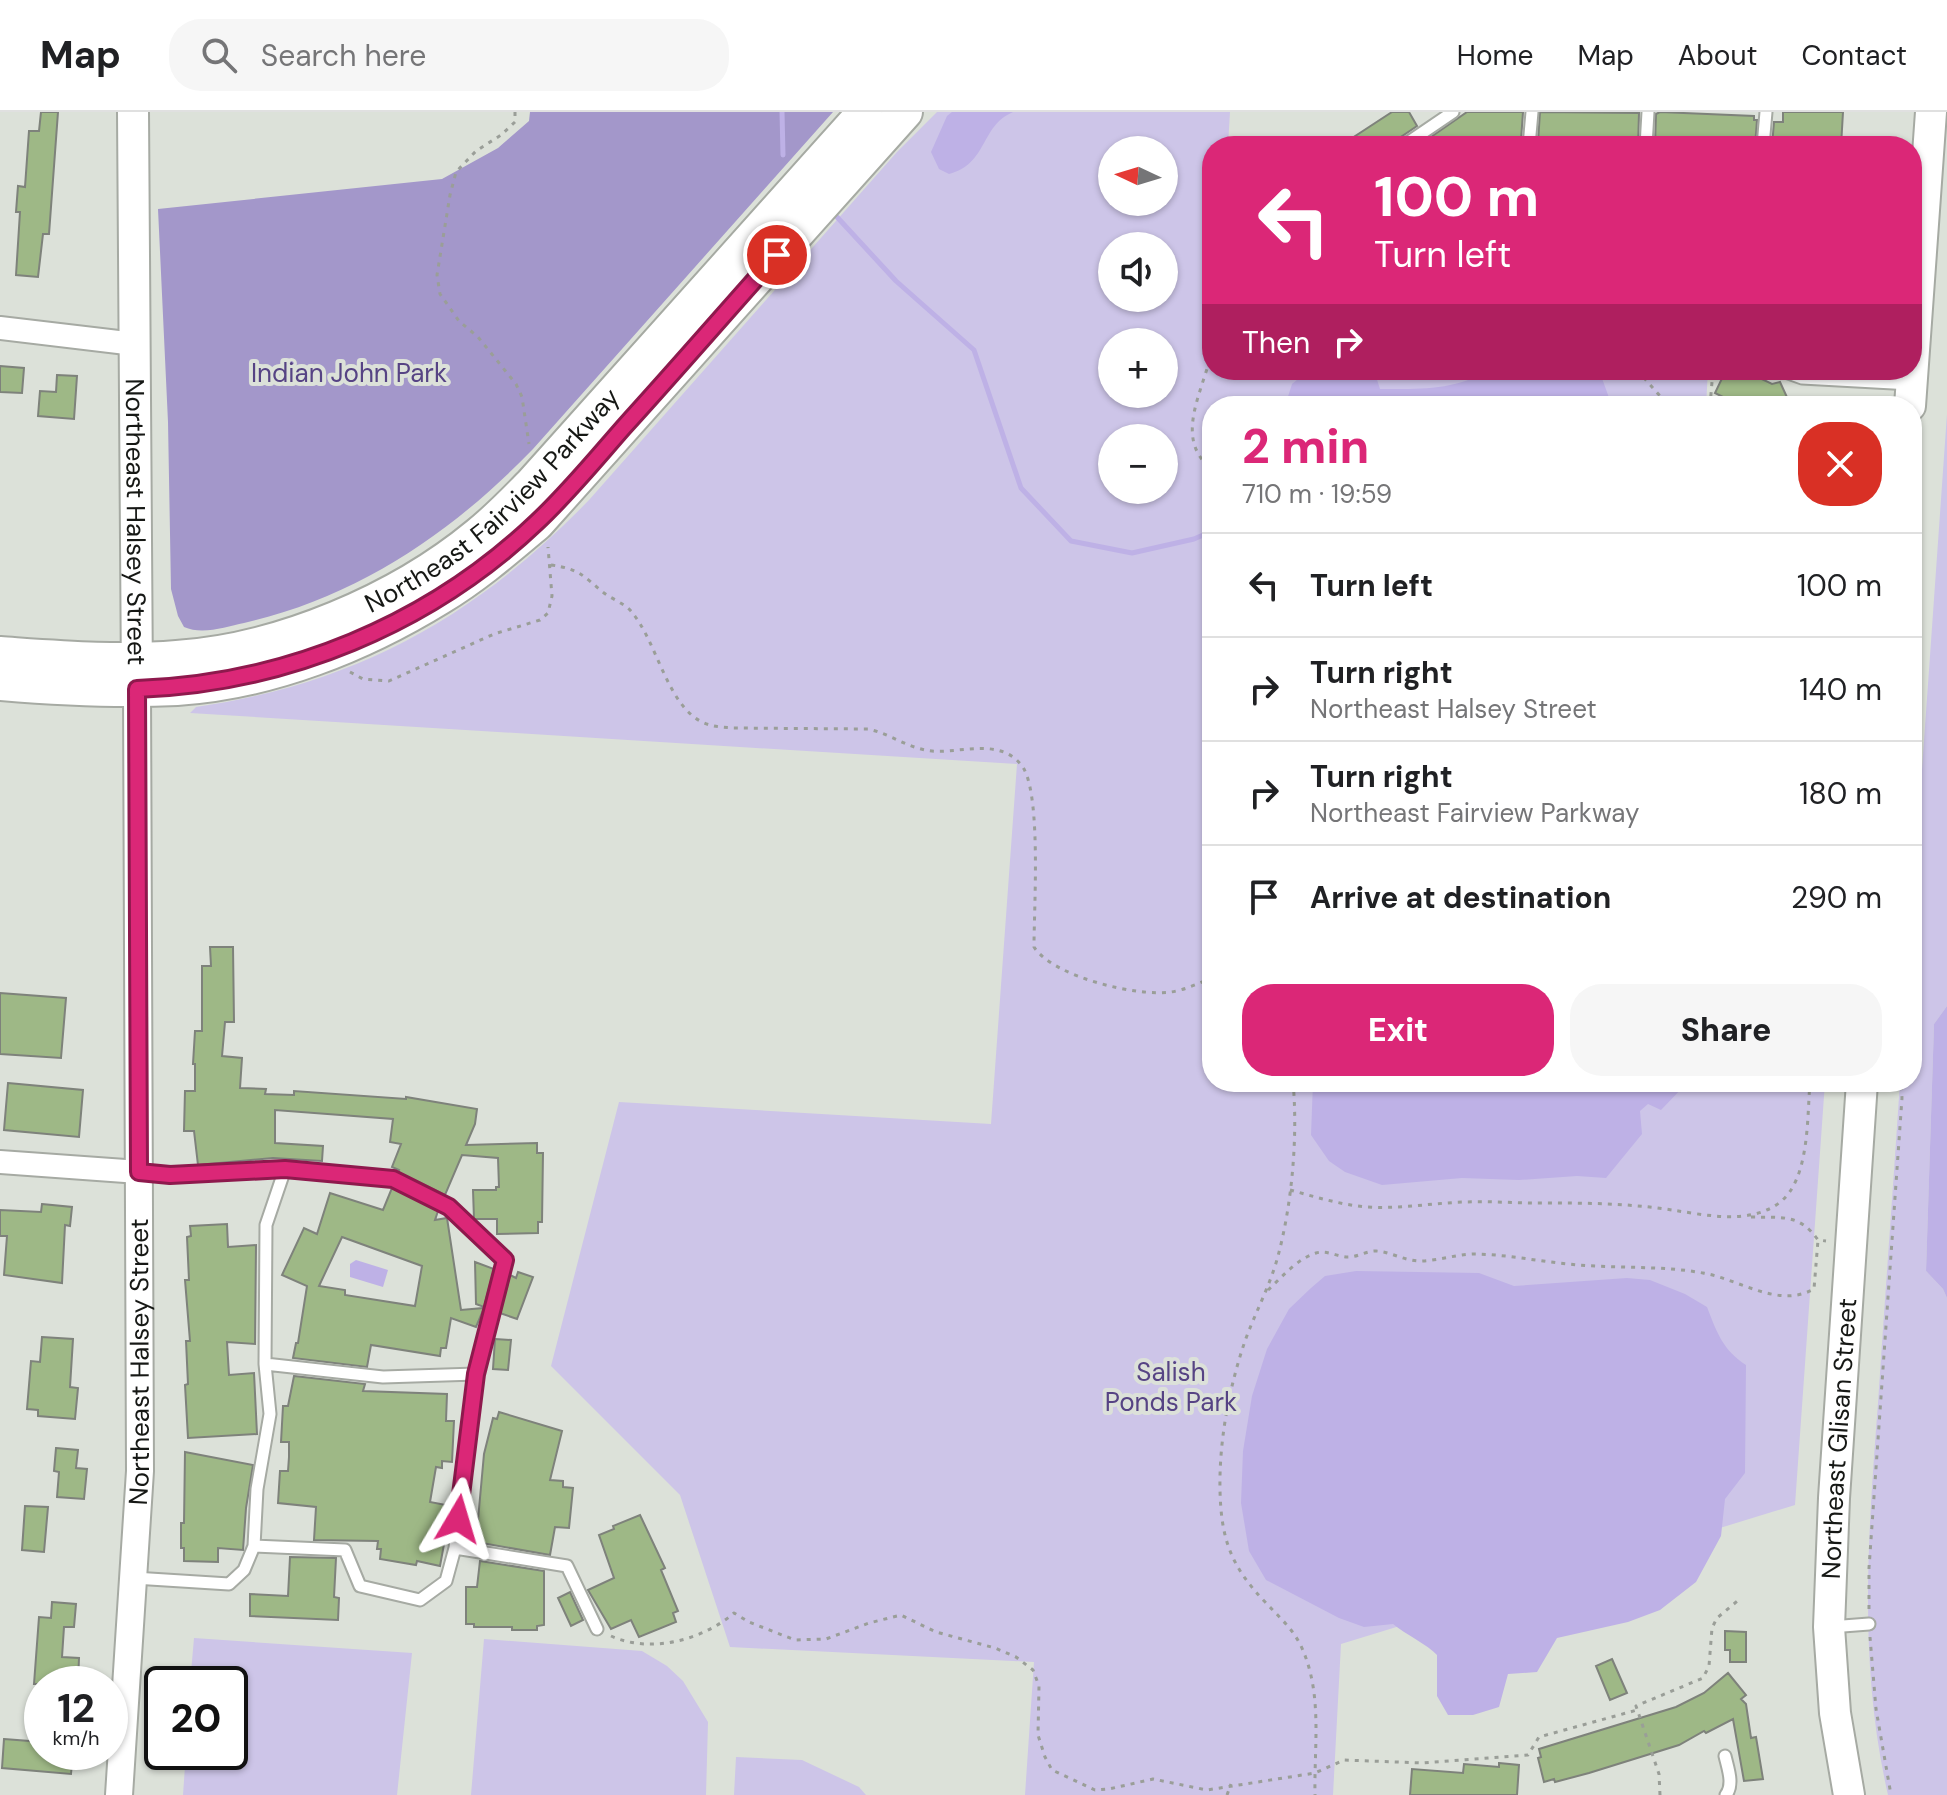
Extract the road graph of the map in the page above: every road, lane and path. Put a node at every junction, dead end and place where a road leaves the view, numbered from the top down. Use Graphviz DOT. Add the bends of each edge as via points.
graph roads {
  1 [pos="133,112"];
  2 [pos="515,112"];
  3 [pos="865,112"];
  4 [pos="905,112"];
  5 [pos="1453,112"];
  6 [pos="1532,112"];
  7 [pos="1648,112"];
  8 [pos="1766,112"];
  9 [pos="1931,112"];
  10 [pos="1436,118"];
  11 [pos="1415,136"];
  12 [pos="1530,136"];
  13 [pos="1647,136"];
  14 [pos="1764,136"];
  15 [pos="1922,239"];
  16 [pos="0,328"];
  17 [pos="135,344"];
  18 [pos="1204,380"];
  19 [pos="1646,380"];
  20 [pos="1815,380"];
  21 [pos="1911,395"];
  22 [pos="1660,396"];
  23 [pos="529,444"];
  24 [pos="1202,461"];
  25 [pos="548,546"];
  26 [pos="551,565"];
  27 [pos="332,652"];
  28 [pos="0,654"];
  29 [pos="137,674"];
  30 [pos="0,683"];
  31 [pos="1202,982"];
  32 [pos="1294,1092"];
  33 [pos="1809,1092"];
  34 [pos="1861,1092"];
  35 [pos="1902,1092"];
  36 [pos="0,1162"];
  37 [pos="285,1169"];
  38 [pos="139,1172"];
  39 [pos="1290,1190"];
  40 [pos="1747,1216"];
  41 [pos="1818,1240"];
  42 [pos="1851,1244"];
  43 [pos="1265,1293"];
  44 [pos="265,1364"];
  45 [pos="476,1374"];
  46 [pos="254,1546"];
  47 [pos="455,1548"];
  48 [pos="134,1578"];
  49 [pos="1741,1598"];
  50 [pos="1869,1624"];
  51 [pos="1829,1627"];
  52 [pos="597,1629"];
  53 [pos="1637,1710"];
  54 [pos="1725,1756"];
  55 [pos="1315,1773"];
  56 [pos="1231,1784"];
  57 [pos="119,1795"];
  58 [pos="1227,1795"];
  59 [pos="1315,1795"];
  60 [pos="1660,1795"];
  61 [pos="1726,1795"];
  62 [pos="1849,1795"];
  63 [pos="1891,1795"];
  1 -- 17 [label="main road, Northeast Halsey Street"];
  2 -- 23 [label="path" via="515,122 456,172 437,275 440,294 459,321 516,384"];
  3 -- 29 [label="main road, Northeast Fairview Parkway" via="531,485 461,548 377,599 293,635 179,658"];
  4 -- 27 [label="main road, Northeast Fairview Parkway" via="537,523 442,596"];
  5 -- 10 [label="lane"];
  6 -- 12 [label="lane"];
  7 -- 13 [label="lane"];
  8 -- 14 [label="lane"];
  9 -- 15 [label="main road"];
  10 -- 11 [label="lane"];
  16 -- 17 [label="street"];
  17 -- 29 [label="main road, Northeast Halsey Street"];
  18 -- 24 [label="path" via="1192,443"];
  19 -- 22 [label="path"];
  20 -- 21 [label="lane"];
  25 -- 26 [label="path"];
  26 -- 27 [label="path" via="552,596 548,613 540,620 494,634 389,681 363,679 343,668"];
  26 -- 31 [label="path" via="580,572 629,609 674,692 699,721 732,728 868,729 929,751 991,749 1015,758 1029,783 1033,809 1038,954 1069,973 1148,994"];
  27 -- 29 [label="main road, Northeast Fairview Parkway" via="262,673 180,687"];
  28 -- 29 [label="main road, Northeast Fairview Parkway" via="93,661"];
  29 -- 30 [label="main road, Northeast Fairview Parkway" via="91,690"];
  29 -- 38 [label="street, Northeast Halsey Street"];
  32 -- 39 [label="path"];
  33 -- 40 [label="path" via="1795,1183 1779,1203"];
  34 -- 42 [label="main road, Northeast Glisan Street"];
  35 -- 50 [label="path"];
  36 -- 38 [label="street"];
  37 -- 38 [label="lane"];
  37 -- 44 [label="lane" via="266,1225"];
  37 -- 45 [label="lane" via="393,1179 449,1207 505,1260"];
  38 -- 48 [label="street, Northeast Halsey Street" via="140,1471"];
  39 -- 40 [label="path" via="1369,1207 1576,1201"];
  39 -- 43 [label="path"];
  40 -- 41 [label="path" via="1794,1219"];
  41 -- 42 [label="path"];
  41 -- 43 [label="path" via="1814,1289 1802,1296 1738,1286 1687,1270 1473,1254 1423,1261 1378,1251 1352,1257 1314,1254"];
  42 -- 51 [label="main road, Northeast Glisan Street"];
  43 -- 55 [label="path" via="1245,1341 1226,1417 1221,1514 1230,1556 1243,1579 1289,1627 1308,1665 1317,1716"];
  44 -- 45 [label="lane" via="383,1377"];
  44 -- 46 [label="lane" via="270,1414"];
  45 -- 47 [label="lane"];
  46 -- 47 [label="lane" via="345,1550 360,1586 420,1600 446,1581"];
  46 -- 48 [label="lane" via="244,1570 229,1584"];
  47 -- 52 [label="lane" via="567,1566"];
  48 -- 57 [label="street, Northeast Halsey Street"];
  49 -- 53 [label="path" via="1712,1628 1703,1678 1636,1706"];
  50 -- 51 [label="lane"];
  50 -- 63 [label="path"];
  51 -- 62 [label="main road, Northeast Glisan Street" via="1835,1713"];
  52 -- 56 [label="path" via="623,1641 669,1644 718,1627 734,1613 795,1640 810,1640 901,1615 1016,1657 1033,1670 1045,1757 1052,1770 1082,1786 1109,1789 1153,1779 1207,1790"];
  53 -- 55 [label="path" via="1539,1737 1528,1755 1423,1763 1344,1760"];
  53 -- 60 [label="path" via="1659,1774"];
  54 -- 61 [label="lane" via="1730,1779"];
  55 -- 56 [label="path"];
  55 -- 59 [label="path"];
  56 -- 58 [label="path"];
}
